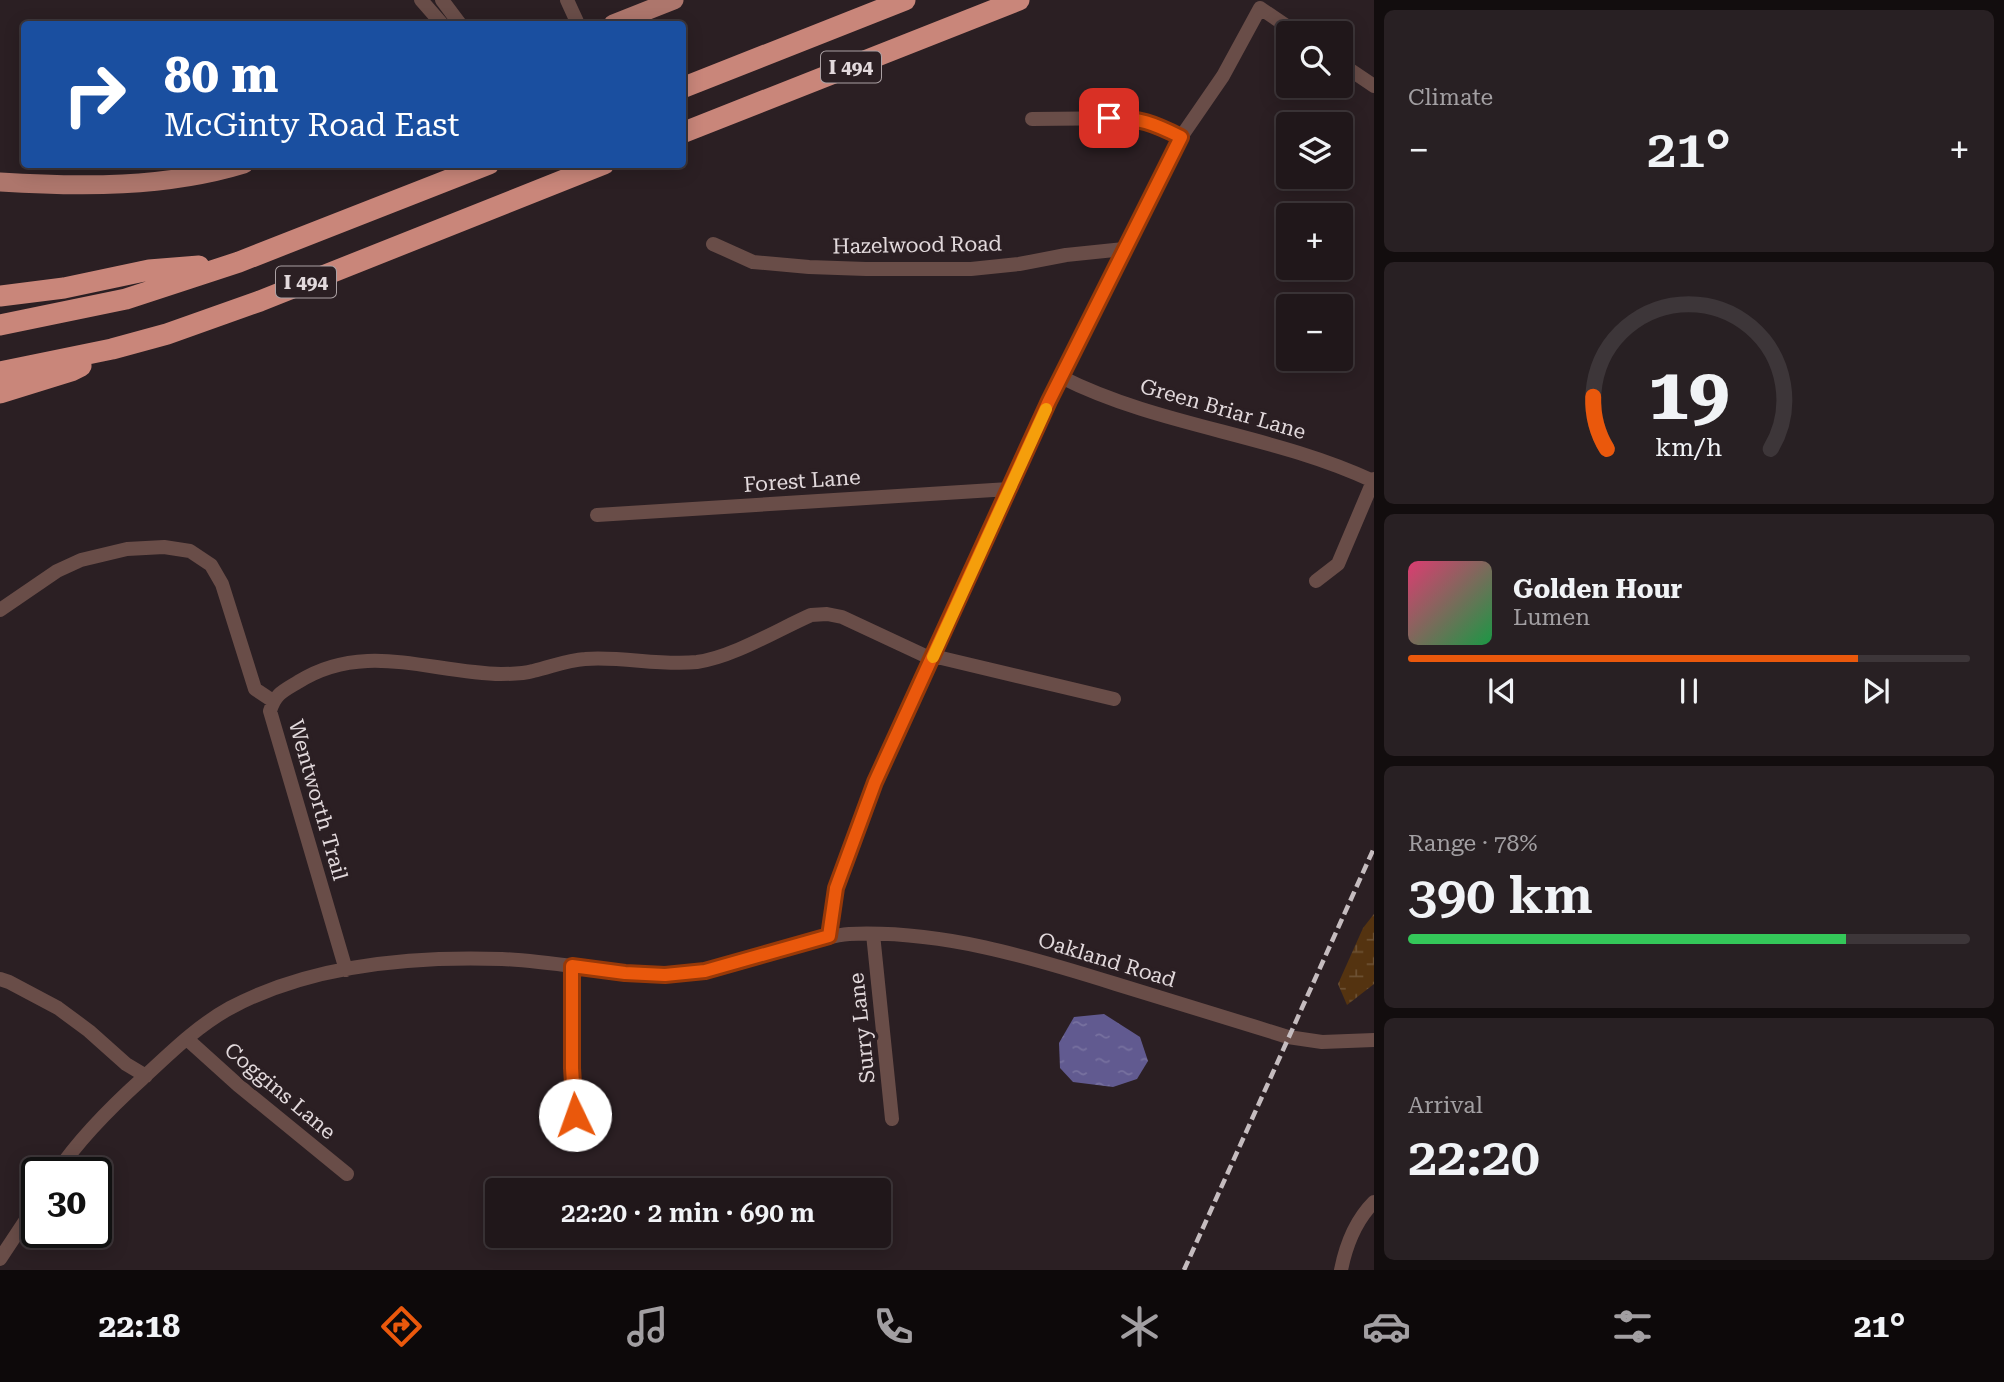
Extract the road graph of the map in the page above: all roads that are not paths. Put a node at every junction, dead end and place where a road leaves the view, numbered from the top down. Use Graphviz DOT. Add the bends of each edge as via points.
graph roads {
  1 [pos="421,0"];
  2 [pos="442,0"];
  3 [pos="567,0"];
  4 [pos="674,0"];
  5 [pos="905,0"];
  6 [pos="1019,0"];
  7 [pos="439,21"];
  8 [pos="458,21"];
  9 [pos="577,21"];
  10 [pos="621,21"];
  11 [pos="1279,21"];
  12 [pos="1353,72"];
  13 [pos="1374,86"];
  14 [pos="686,87"];
  15 [pos="1032,119"];
  16 [pos="686,131"];
  17 [pos="1181,137"];
  18 [pos="224,168"];
  19 [pos="479,168"];
  20 [pos="594,168"];
  21 [pos="0,182"];
  22 [pos="713,244"];
  23 [pos="1124,249"];
  24 [pos="239,262"];
  25 [pos="0,296"];
  26 [pos="0,325"];
  27 [pos="112,349"];
  28 [pos="0,372"];
  29 [pos="1061,377"];
  30 [pos="0,393"];
  31 [pos="1373,480"];
  32 [pos="1009,489"];
  33 [pos="597,515"];
  34 [pos="1316,581"];
  35 [pos="0,610"];
  36 [pos="932,657"];
  37 [pos="1114,699"];
  38 [pos="273,701"];
  39 [pos="873,934"];
  40 [pos="827,937"];
  41 [pos="572,966"];
  42 [pos="346,970"];
  43 [pos="0,979"];
  44 [pos="187,1039"];
  45 [pos="1374,1040"];
  46 [pos="146,1076"];
  47 [pos="892,1119"];
  48 [pos="576,1138"];
  49 [pos="69,1157"];
  50 [pos="347,1174"];
  51 [pos="1374,1202"];
  52 [pos="21,1227"];
  53 [pos="0,1259"];
  54 [pos="1341,1270"];
  1 -- 7 [label="street"];
  2 -- 8 [label="street"];
  3 -- 9 [label="street"];
  4 -- 10 [label="main road"];
  5 -- 14 [label="highway, I 494"];
  6 -- 16 [label="highway, I 494"];
  11 -- 17 [label="street" via="1260,8 1223,76"];
  12 -- 13 [label="street"];
  15 -- 17 [label="street" via="1135,118"];
  17 -- 23 [label="street"];
  18 -- 21 [label="main road" via="116,184"];
  19 -- 24 [label="highway, I 494"];
  20 -- 27 [label="highway, I 494" via="260,301"];
  22 -- 23 [label="street, Hazelwood Road" via="753,262 866,269 971,269"];
  23 -- 29 [label="street"];
  24 -- 25 [label="highway" via="149,270"];
  24 -- 26 [label="highway, I 494" via="126,299"];
  27 -- 28 [label="highway, I 494"];
  27 -- 30 [label="highway" via="71,371"];
  29 -- 31 [label="street, Green Briar Lane" via="1154,414 1320,460"];
  29 -- 32 [label="street"];
  31 -- 34 [label="street" via="1338,564"];
  32 -- 33 [label="street, Forest Lane"];
  32 -- 36 [label="street"];
  35 -- 38 [label="street" via="81,560 127,549 190,551 211,565 222,584 256,688"];
  36 -- 37 [label="street, Wentworth Trail"];
  36 -- 38 [label="street, Wentworth Trail" via="842,617 811,615 699,661 589,658 503,674 364,660 305,677"];
  36 -- 40 [label="street" via="870,794 836,888"];
  38 -- 42 [label="street, Wentworth Trail" via="272,721"];
  39 -- 40 [label="street, Oakland Road"];
  39 -- 45 [label="street, Oakland Road" via="935,938 1026,957 1288,1037 1322,1042"];
  39 -- 47 [label="street, Surry Lane"];
  40 -- 41 [label="street, Oakland Road" via="705,971 665,975"];
  41 -- 42 [label="street, Oakland Road" via="447,958"];
  41 -- 48 [label="street"];
  42 -- 44 [label="street, Oakland Road" via="261,994 228,1009"];
  43 -- 46 [label="street" via="58,1008"];
  44 -- 46 [label="street, Oakland Road"];
  44 -- 50 [label="street, Coggins Lane"];
  46 -- 49 [label="street, Oakland Road"];
  51 -- 54 [label="street" via="1353,1233"];
  52 -- 53 [label="street"];
}
